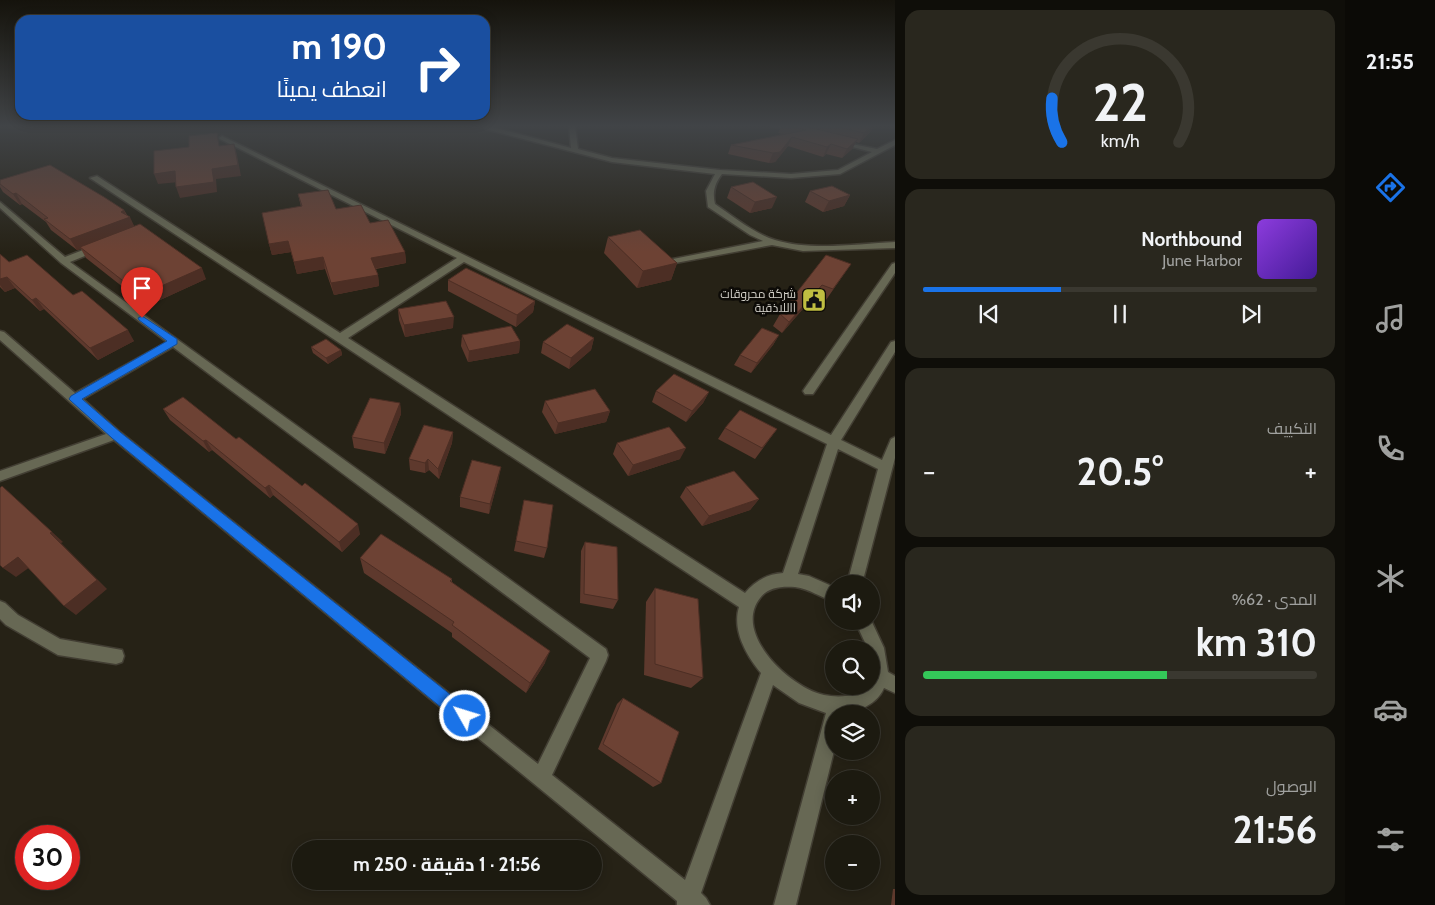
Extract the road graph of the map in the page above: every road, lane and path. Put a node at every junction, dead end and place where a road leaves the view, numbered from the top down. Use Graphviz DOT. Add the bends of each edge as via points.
graph roads {
  1 [pos="283,168"];
  2 [pos="686,168"];
  3 [pos="847,168"];
  4 [pos="720,172"];
  5 [pos="94,178"];
  6 [pos="0,204"];
  7 [pos="772,242"];
  8 [pos="109,244"];
  9 [pos="894,247"];
  10 [pos="464,258"];
  11 [pos="64,261"];
  12 [pos="673,262"];
  13 [pos="895,266"];
  14 [pos="0,334"];
  15 [pos="340,338"];
  16 [pos="174,342"];
  17 [pos="895,344"];
  18 [pos="809,391"];
  19 [pos="74,399"];
  20 [pos="116,435"];
  21 [pos="834,442"];
  22 [pos="895,442"];
  23 [pos="885,467"];
  24 [pos="0,476"];
  25 [pos="856,575"];
  26 [pos="789,579"];
  27 [pos="825,590"];
  28 [pos="747,603"];
  29 [pos="0,608"];
  30 [pos="868,630"];
  31 [pos="116,656"];
  32 [pos="770,671"];
  33 [pos="888,681"];
  34 [pos="850,705"];
  35 [pos="825,706"];
  36 [pos="825,749"];
  37 [pos="541,778"];
  38 [pos="692,902"];
  39 [pos="784,905"];
  1 -- 10 [label="street"];
  2 -- 4 [label="street"];
  3 -- 4 [label="street" via="820,175 791,176"];
  4 -- 7 [label="street" via="708,195 711,205"];
  5 -- 15 [label="street" via="158,224"];
  6 -- 11 [label="street"];
  7 -- 9 [label="street" via="803,248"];
  7 -- 12 [label="street"];
  8 -- 11 [label="street"];
  10 -- 15 [label="street"];
  10 -- 21 [label="street"];
  11 -- 16 [label="street"];
  13 -- 18 [label="street"];
  14 -- 19 [label="street"];
  15 -- 28 [label="street"];
  16 -- 19 [label="street"];
  16 -- 37 [label="street" via="600,655"];
  17 -- 21 [label="street"];
  19 -- 20 [label="street"];
  20 -- 24 [label="street"];
  20 -- 37 [label="street"];
  21 -- 23 [label="street"];
  21 -- 26 [label="street"];
  22 -- 23 [label="street"];
  23 -- 25 [label="street"];
  26 -- 27 [label="street" via="810,583"];
  26 -- 28 [label="street" via="770,582 756,590"];
  28 -- 32 [label="street" via="748,636 756,654"];
  29 -- 31 [label="street" via="12,620 58,647"];
  30 -- 33 [label="street"];
  32 -- 35 [label="street" via="798,692"];
  32 -- 38 [label="street"];
  33 -- 34 [label="street"];
  36 -- 39 [label="street"];
  37 -- 38 [label="street"];
}
